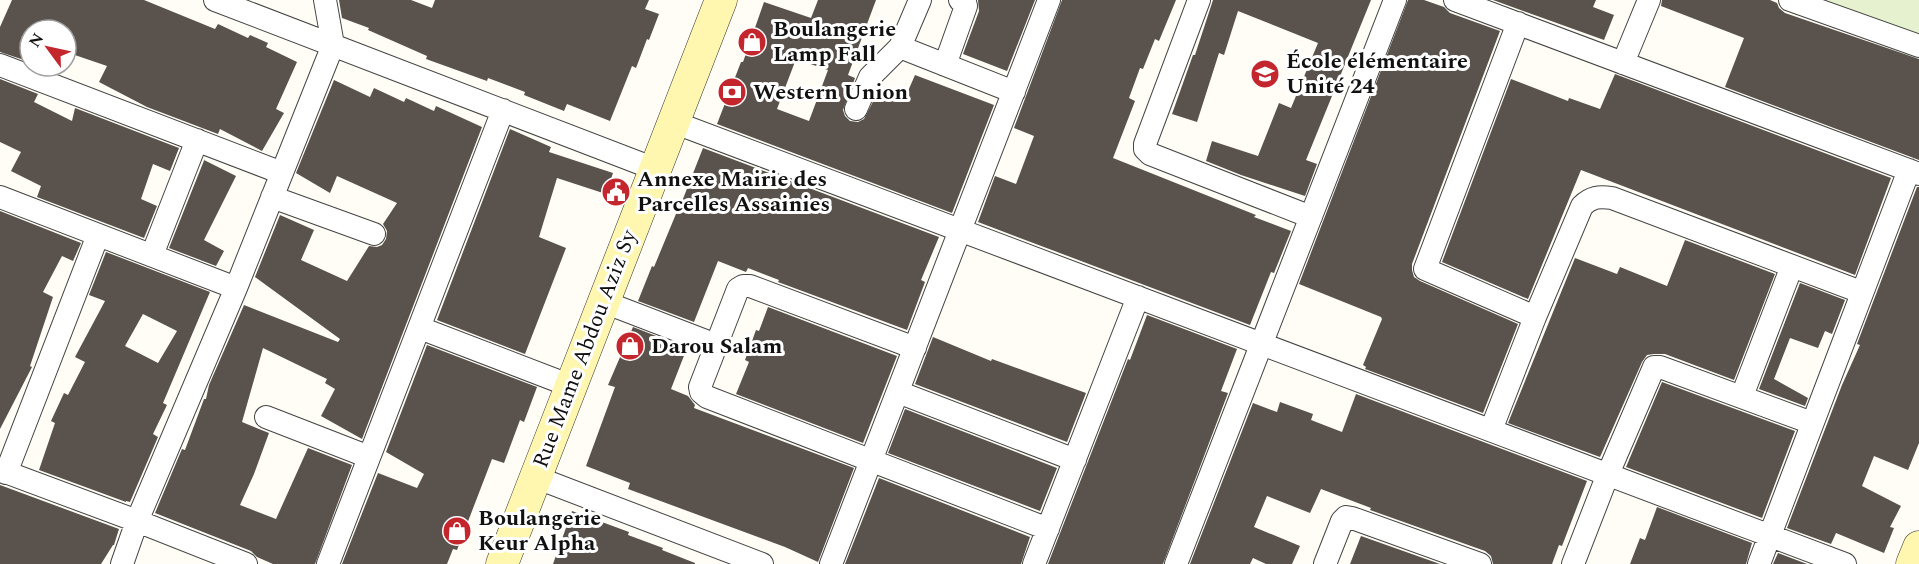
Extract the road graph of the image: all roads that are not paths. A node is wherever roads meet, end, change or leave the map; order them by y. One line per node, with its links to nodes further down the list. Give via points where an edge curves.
1 (215, 0): 13 (street)
2 (325, 0): 13 (street)
3 (721, 0): 22 (street, Rue Mame Abdou Aziz Sy)
4 (920, 0): 15 (street)
5 (960, 0): 18 (street, via 966,6)
6 (1049, 0): 19 (street)
7 (1200, 0): 29 (street, via 1145,149)
8 (1395, 0): 29 (street)
9 (1455, 0): 12 (street)
10 (1649, 0): 16 (street)
11 (1790, 0): 14 (street)
12 (1518, 23): 16 (street); 39 (street, via 1425,269)
13 (333, 45): 21 (street); 26 (street)
14 (1919, 46)
15 (900, 47): 18 (street); 20 (street, via 870,77)
16 (1623, 63): 25 (street)
17 (0, 65): 23 (street)
18 (945, 65): 19 (street)
19 (1014, 92): 30 (street)
20 (856, 109)
21 (503, 111): 24 (street); 40 (street)
22 (673, 122): 24 (street, Rue Mame Abdou Aziz Sy); 30 (street)
23 (197, 140): 26 (street); 33 (street)
24 (655, 169): 38 (street, Rue Mame Abdou Aziz Sy)
25 (1914, 172): 36 (street)
26 (282, 173): 28 (street)
27 (0, 197): 32 (street)
28 (272, 197): 31 (street); 35 (street)
29 (1311, 217): 41 (street)
30 (960, 230): 37 (street); 43 (street)
31 (374, 234)
32 (98, 235): 33 (street); 53 (street)
33 (152, 255): 35 (street)
34 (1792, 266): 36 (street); 39 (street, via 1612,198 1589,199 1582,206); 46 (street)
35 (236, 288): 56 (street)
36 (1861, 292): 48 (street)
37 (1138, 297): 41 (street); 51 (street)
38 (604, 302): 42 (street); 44 (street, Rue Mame Abdou Aziz Sy)
39 (1535, 317): 49 (street)
40 (420, 328): 44 (street); 50 (street)
41 (1262, 344): 49 (street); 68 (street)
42 (716, 345): 43 (street, via 738,289 750,286); 52 (street, via 700,387 707,397)
43 (915, 348): 45 (street)
44 (571, 386): 55 (street, Rue Mame Abdou Aziz Sy)
45 (898, 392): 51 (street); 52 (street)
46 (1742, 396): 48 (street); 54 (street, via 1657,366)
47 (266, 417): 50 (street)
48 (1812, 423): 58 (street)
49 (1491, 430): 54 (street)
50 (369, 457): 63 (street)
51 (1075, 460): 57 (street)
52 (871, 461): 57 (street); 66 (street)
53 (3, 471): 56 (street)
54 (1608, 474): 58 (street); 71 (street)
55 (535, 477): 60 (street); 64 (street, Rue Mame Abdou Aziz Sy)
56 (136, 521): 61 (street); 62 (street)
57 (1048, 529): 67 (street)
58 (1770, 536): 72 (street); 73 (street)
59 (1919, 547): 74 (street)
60 (718, 556): 65 (street)
61 (122, 564)
62 (246, 564)
63 (328, 564)
64 (502, 564)
65 (762, 564)
66 (831, 564)
67 (1034, 564)
68 (1176, 564)
69 (1325, 564): 70 (street, via 1346,517)
70 (1480, 564)
71 (1573, 564)
72 (1758, 564)
73 (1845, 564)
74 (1912, 564)

